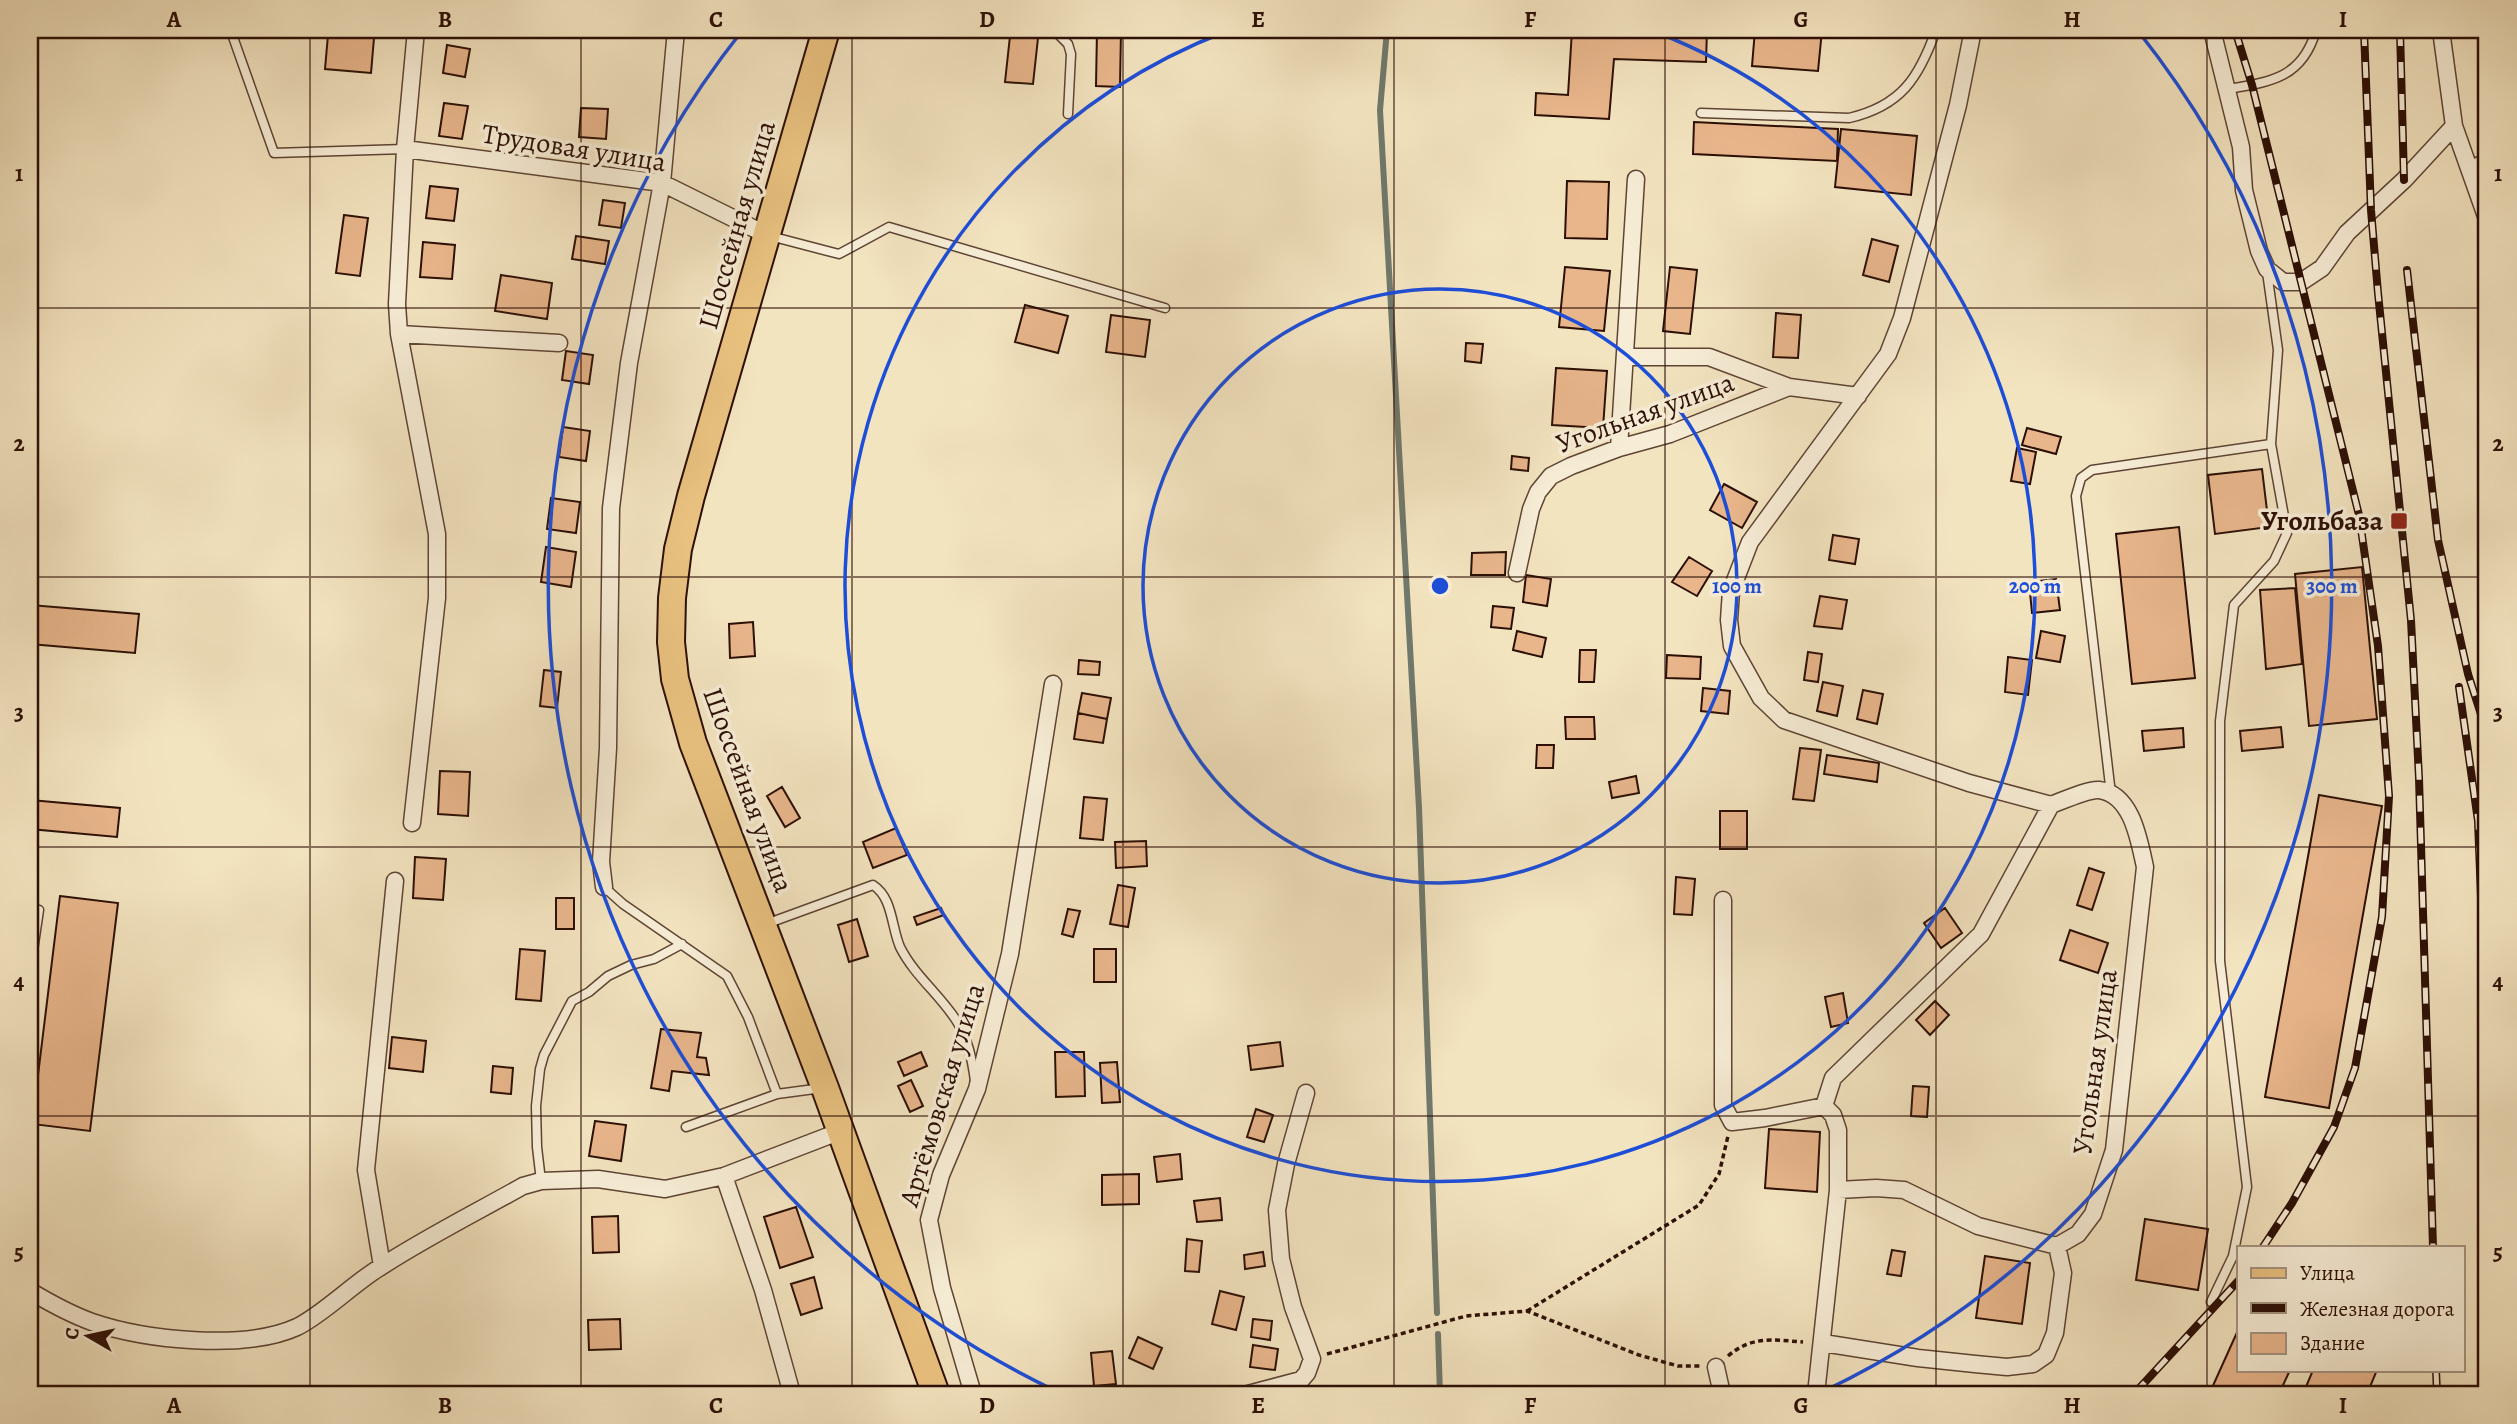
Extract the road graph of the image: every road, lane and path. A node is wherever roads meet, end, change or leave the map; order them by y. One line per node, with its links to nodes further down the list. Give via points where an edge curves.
1 (239, 30): 15 (lane, via 233,37 274,153)
2 (416, 30): 15 (street)
3 (676, 30): 19 (street)
4 (826, 30): 21 (main road, Шоссейная улица)
5 (1054, 30): 13 (lane, via 1069,44 1071,54)
6 (1936, 30): 12 (lane, via 1911,82 1872,113 1849,118)
7 (1973, 30): 28 (street, via 1902,318 1888,354)
8 (2212, 30): 11 (street)
9 (2316, 30): 11 (lane, via 2300,64 2286,75)
10 (2441, 30): 14 (street)
11 (2228, 89): 22 (street, via 2241,147 2244,190)
12 (1701, 113)
13 (1068, 114)
14 (2454, 126): 17 (street); 22 (street, via 2347,233 2322,268 2301,282 2283,282)
15 (405, 149): 19 (street, Трудовая улица); 24 (street, via 397,304)
16 (2487, 158): 17 (lane)
17 (2467, 166): 20 (street)
18 (1636, 179): 26 (street)
19 (662, 183): 21 (street, Трудовая улица); 37 (street, via 629,363 611,508)
20 (2487, 219)
21 (767, 235): 23 (lane, via 839,254 889,227); 40 (main road, Шоссейная улица, via 678,550 671,642 675,679 693,743)
22 (2267, 269): 29 (lane, via 2278,350)
23 (1165, 307)
24 (400, 334): 25 (street); 35 (street, via 437,534 437,597)
25 (559, 343)
26 (1626, 357): 27 (street, via 1709,357); 30 (street)
27 (1789, 387): 28 (street, Угольная улица); 30 (street, Угольная улица, via 1670,434)
28 (1858, 396): 34 (street, via 1751,542 1731,591 1728,620 1732,646 1761,698 1784,720 1969,783)
29 (2271, 444): 33 (lane, via 2092,470 2081,478 2076,496); 57 (lane, via 2287,533 2274,561 2234,605 2220,721 2220,961 2247,1187 2233,1256)
30 (1619, 448): 31 (street, Угольная улица, via 1551,476 1531,509)
31 (1517, 573)
32 (1053, 684): 44 (street, Артёмовская улица, via 1010,954)
33 (2111, 794): 34 (street, via 2097,790); 54 (street, Угольная улица, via 2124,804 2145,867 2114,1150 2093,1214 2078,1234)
34 (2051, 805): 47 (street, via 1981,934 1833,1078)
35 (412, 824)
36 (395, 881): 55 (street, via 366,1170)
37 (604, 887): 41 (lane)
38 (1723, 900): 48 (street, via 1723,1105)
39 (39, 910): 42 (lane)
40 (763, 925): 43 (main road, Шоссейная улица); 44 (lane, via 873,885 881,890 905,956 956,1020 970,1050)
41 (682, 944): 46 (lane, via 727,976); 52 (lane, via 608,976 572,1001 540,1069 536,1107)
42 (30, 971)
43 (825, 1088): 46 (lane); 50 (main road, Шоссейная улица)
44 (977, 1089): 64 (street, Артёмовская улица, via 941,1175 929,1220 942,1288)
45 (1306, 1093): 60 (street, via 1277,1210 1284,1271)
46 (777, 1094): 49 (lane)
47 (1824, 1106): 48 (street); 53 (street, via 1838,1130)
48 (1732, 1122): 58 (path, via 1719,1174 1699,1205)
49 (686, 1128)
50 (841, 1131): 51 (street); 63 (main road, Шоссейная улица)
51 (724, 1176): 52 (street, via 665,1189 598,1179); 62 (street)
52 (541, 1181): 55 (street, via 523,1186)
53 (1838, 1190): 54 (street, via 1904,1190 1978,1226); 59 (street)
54 (2057, 1246): 59 (street, via 2063,1273 2055,1333 2046,1355 2033,1364 2007,1367 1952,1362)
55 (382, 1266): 56 (street, via 298,1326 235,1339 191,1340 133,1333 92,1322)
56 (30, 1291)
57 (2211, 1302)
58 (1527, 1311): 60 (path, via 1466,1316); 61 (path, via 1639,1355 1678,1366)
59 (1823, 1343): 61 (path, via 1764,1339 1737,1349); 67 (street)
60 (1312, 1359): 65 (street, via 1301,1380)
61 (1716, 1367): 66 (street)
62 (792, 1394)
63 (936, 1394)
64 (973, 1394)
65 (1248, 1394)
66 (1721, 1394)
67 (1816, 1394)

